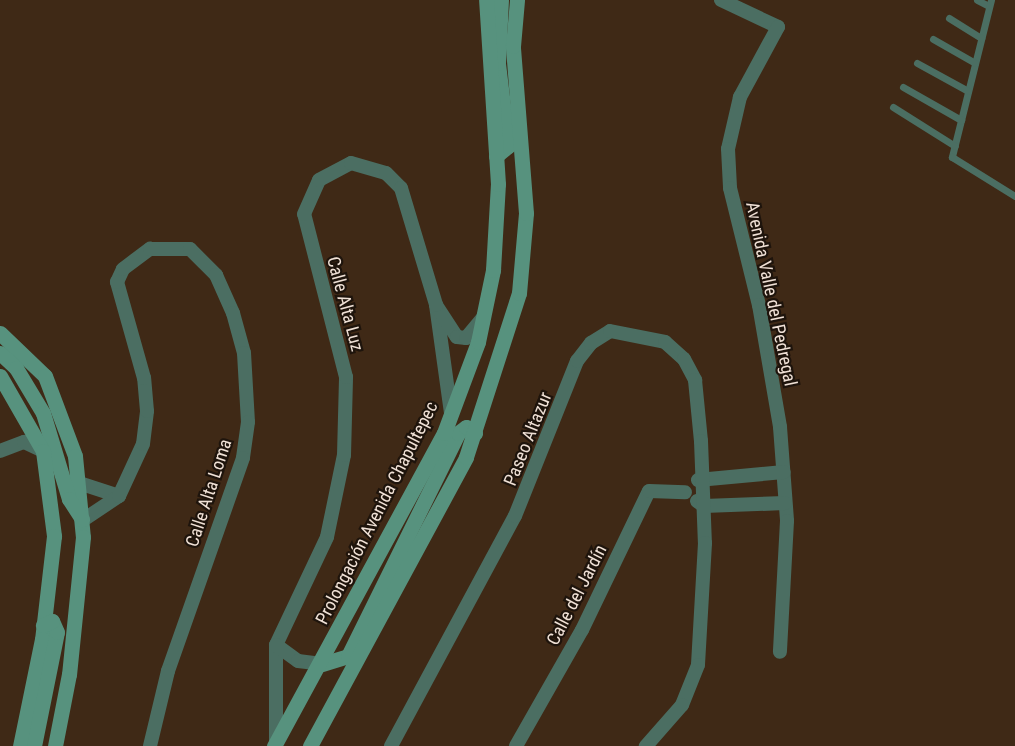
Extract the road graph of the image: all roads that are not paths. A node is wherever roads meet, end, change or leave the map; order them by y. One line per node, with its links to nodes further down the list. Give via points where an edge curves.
1 (486, 0): 17 (street, Prolongación Avenida Chapultepec)
2 (501, 0): 17 (street, via 498,63 508,146)
3 (516, 0): 25 (street, via 513,46 526,213 519,293)
4 (721, 0): 28 (street, Avenida Valle del Pedregal, via 777,27 740,97 728,149 730,188 772,377)
5 (977, 0): 6 (lane)
6 (990, 3): 8 (lane)
7 (949, 18): 8 (lane)
8 (981, 38): 11 (lane)
9 (933, 39): 11 (lane)
10 (918, 63): 13 (lane)
11 (975, 63): 13 (lane)
12 (903, 87): 15 (lane)
13 (968, 91): 15 (lane)
14 (892, 107): 16 (lane)
15 (961, 120): 16 (lane)
16 (955, 147): 18 (lane, via 952,158)
17 (496, 156): 20 (street, Prolongación Avenida Chapultepec, via 493,270)
18 (1015, 196)
19 (436, 305): 20 (street, Calle Alta Luz, via 457,337 473,332); 24 (street, Calle Alta Luz); 37 (street, Calle Alta Luz, via 401,188 386,173 361,164 336,167 319,180 304,214 346,377 344,455 327,537)
20 (484, 317): 24 (street, Prolongación Avenida Chapultepec)
21 (0, 333): 30 (street, via 45,376 75,456)
22 (0, 353): 35 (street, via 16,368 43,413 69,499)
23 (0, 376): 27 (street)
24 (451, 413): 39 (street, Prolongación Avenida Chapultepec)
25 (475, 433): 39 (street, via 466,427 457,436 348,656); 45 (street, via 405,578)
26 (0, 451): 27 (street, via 24,442)
27 (43, 451): 36 (street, via 54,536)
28 (784, 472): 29 (street); 33 (street, Avenida Valle del Pedregal)
29 (703, 476): 31 (street); 34 (street, Paseo Altazur); 46 (street, Paseo Altazur, via 695,380 684,359 665,342 635,332 610,331 591,342 578,361 515,516)
30 (78, 483): 32 (street); 35 (street)
31 (685, 492): 34 (street); 47 (street, Calle del Jardín, via 649,491 582,630)
32 (119, 496): 35 (street); 44 (street, Calle Alta Loma, via 143,444 147,411 144,378 117,282 123,269 150,249 190,249 216,275 233,313 244,353 248,422 243,458 168,671)
33 (785, 503): 34 (street); 38 (street, Avenida Valle del Pedregal)
34 (704, 506): 48 (street, Paseo Altazur, via 698,665 682,705)
35 (83, 520): 43 (street, via 69,674)
36 (43, 625): 41 (street); 42 (street, via 52,621 57,632)
37 (276, 645): 39 (street, via 298,661); 40 (street, Calle Alta Luz)
38 (780, 652)
39 (322, 664): 40 (street, Prolongación Avenida Chapultepec)
40 (275, 744)
41 (20, 746)
42 (34, 746)
43 (55, 746)
44 (150, 746)
45 (310, 746)
46 (391, 746)
47 (516, 746)
48 (646, 746)

